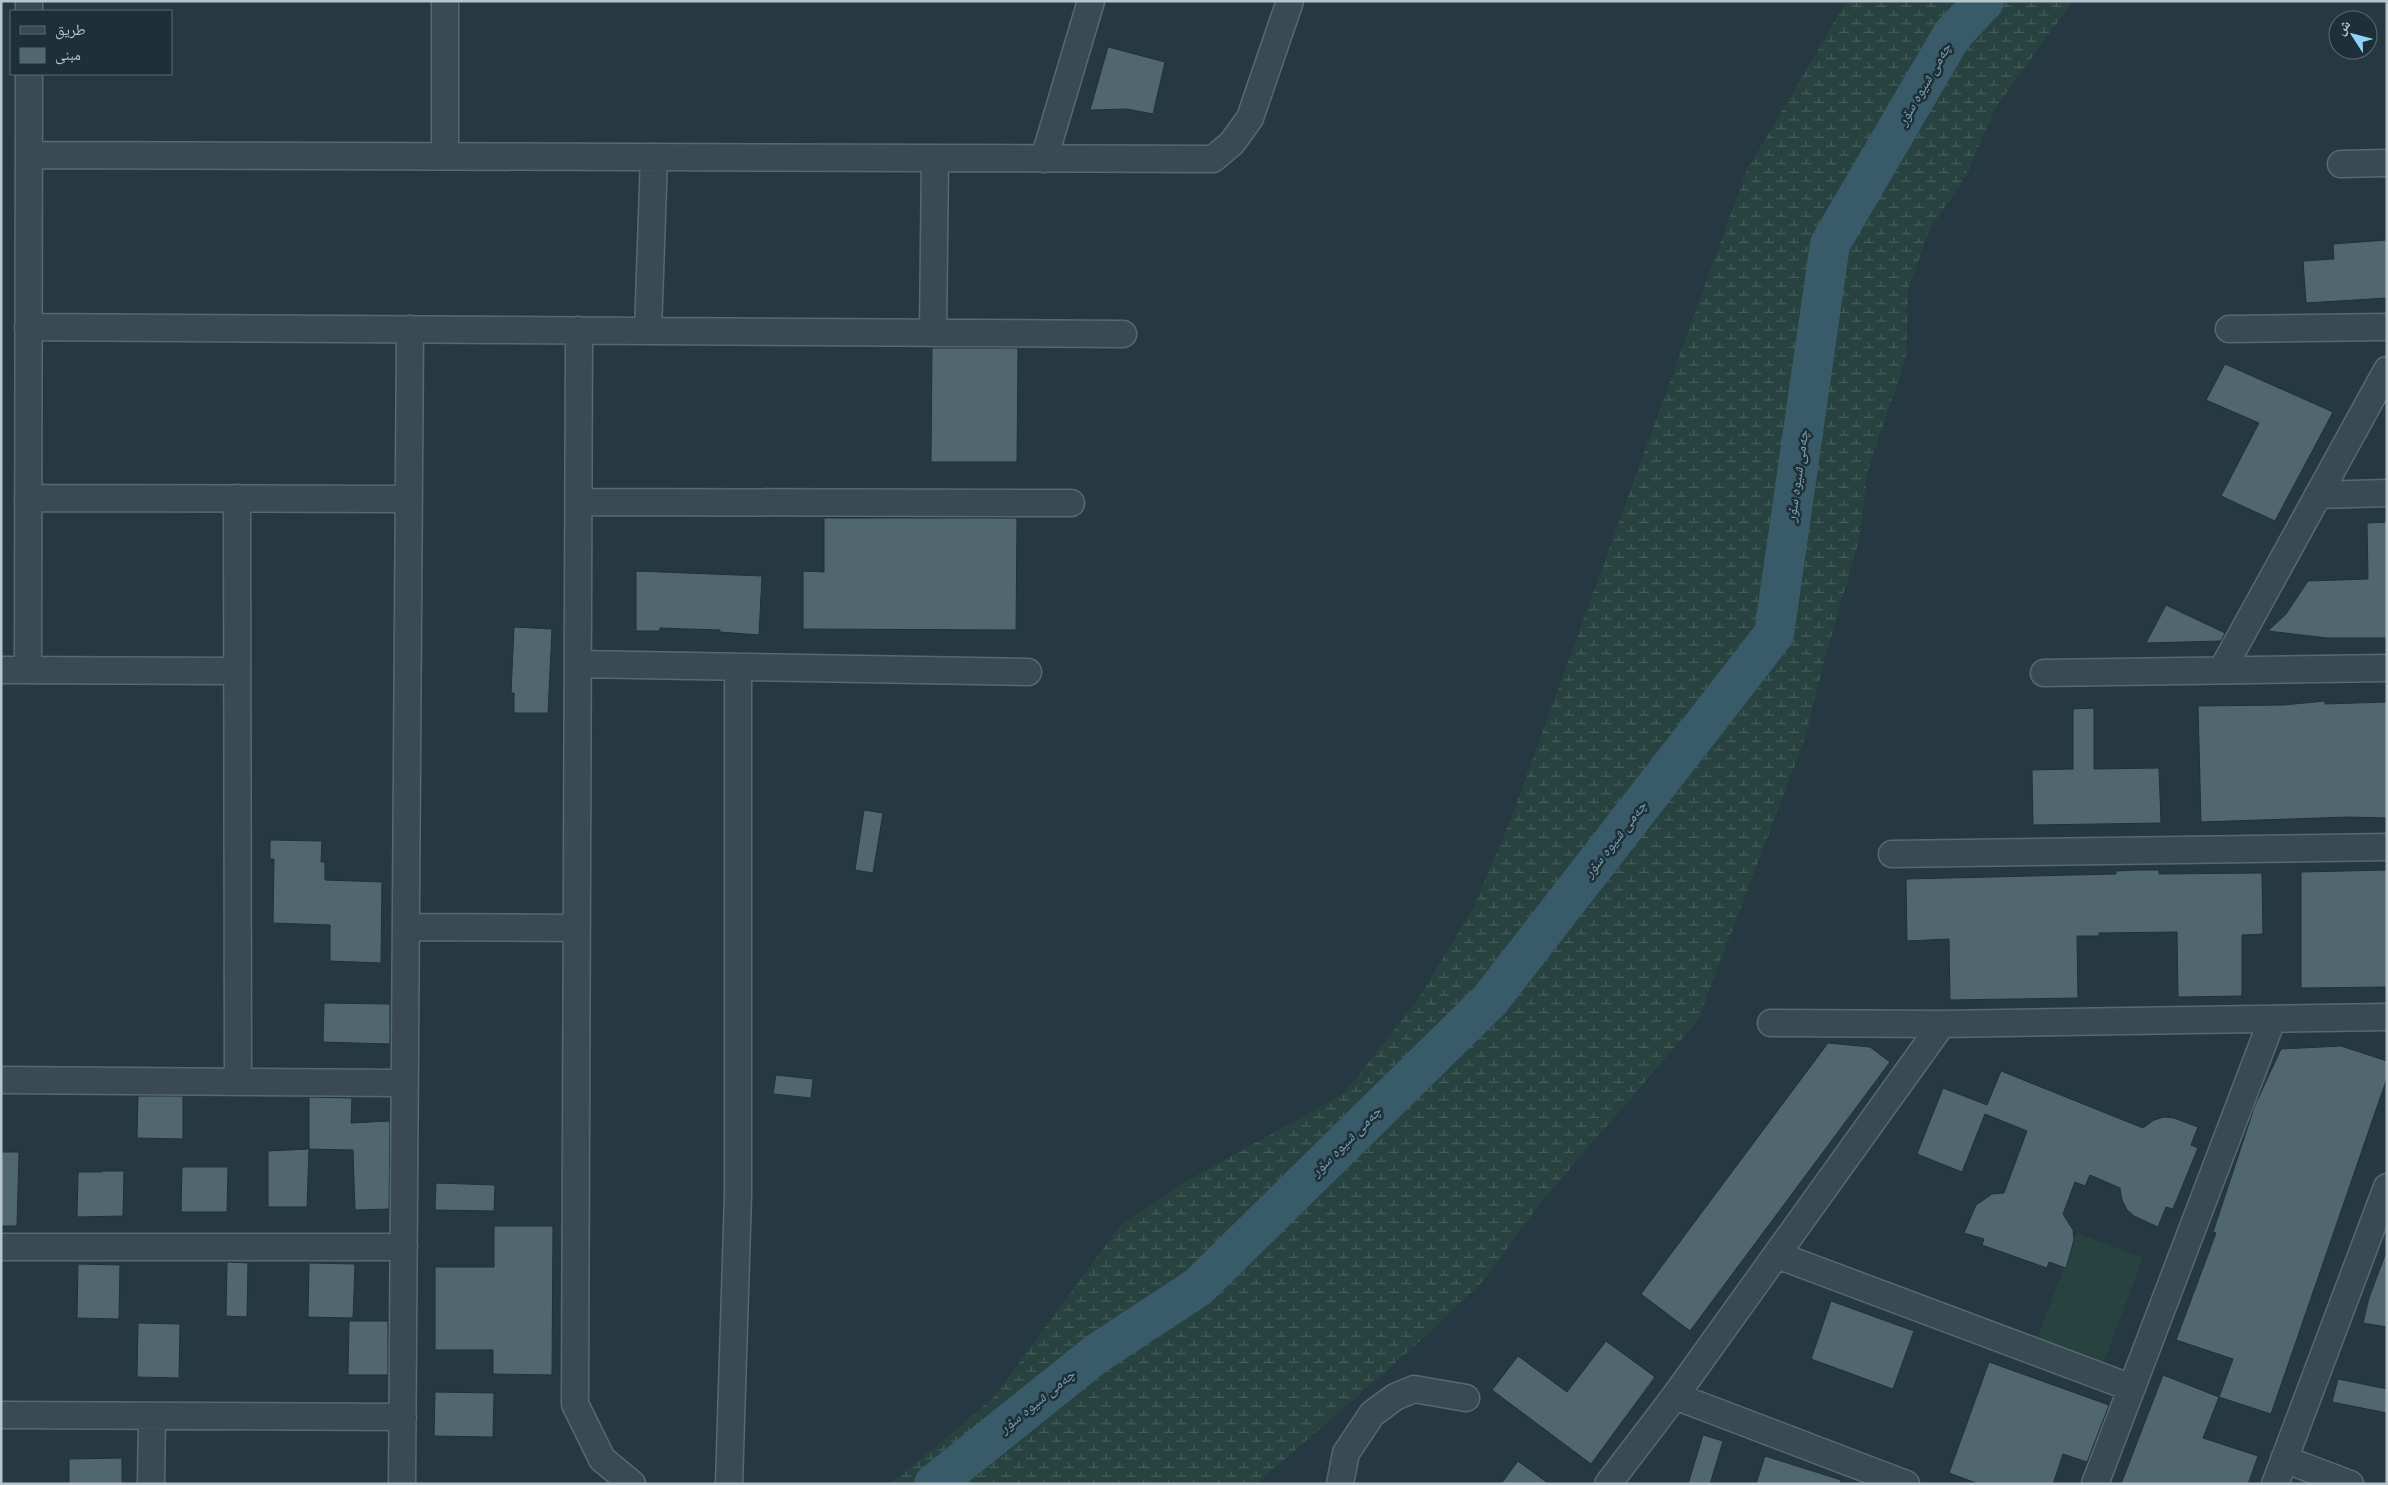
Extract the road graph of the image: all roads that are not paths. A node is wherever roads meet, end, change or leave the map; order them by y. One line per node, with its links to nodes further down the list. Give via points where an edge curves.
1 (445, 1): 6 (street)
2 (1091, 1): 9 (street)
3 (1290, 1): 9 (street, via 1250,118 1232,143 1213,159)
4 (29, 75): 5 (street)
5 (29, 155): 6 (street); 12 (street)
6 (446, 156): 7 (street)
7 (654, 157): 8 (street); 17 (street)
8 (934, 158): 9 (street); 18 (street)
9 (1044, 158)
10 (2387, 163): 11 (street)
11 (2341, 164)
12 (28, 327): 14 (street); 23 (street)
13 (2387, 327): 15 (street)
14 (410, 329): 16 (street); 25 (street)
15 (2229, 329)
16 (579, 330): 17 (street); 26 (street)
17 (648, 331): 18 (street)
18 (933, 333): 19 (street)
19 (1122, 334)
20 (2387, 370): 22 (street)
21 (2387, 493): 22 (street)
22 (2318, 494): 33 (street)
23 (28, 498): 24 (street); 32 (street)
24 (237, 498): 25 (street); 34 (street)
25 (409, 499): 39 (street)
26 (579, 502): 27 (street); 28 (street)
27 (1071, 502)
28 (578, 664): 29 (street); 40 (street)
29 (738, 667): 35 (street); 62 (street, via 738,1195)
30 (2387, 668): 33 (street)
31 (1, 670): 32 (street)
32 (28, 670): 34 (street)
33 (2222, 670): 36 (street)
34 (236, 671): 46 (street)
35 (1028, 672)
36 (2044, 672)
37 (2387, 847): 38 (street)
38 (1892, 854)
39 (406, 927): 40 (street); 47 (street)
40 (577, 928): 61 (street, via 575,1404 602,1458)
41 (2387, 1017): 42 (street)
42 (2272, 1020): 44 (street); 52 (street)
43 (1771, 1023): 44 (street)
44 (1942, 1024): 51 (street)
45 (1, 1080): 46 (street)
46 (238, 1082): 47 (street)
47 (405, 1083): 50 (street)
48 (2387, 1187): 58 (street)
49 (1, 1247): 50 (street)
50 (404, 1247): 57 (street)
51 (1777, 1255): 52 (street); 53 (street)
52 (2132, 1388): 66 (street)
53 (1675, 1396): 64 (street); 65 (street)
54 (1466, 1398): 63 (street, via 1414,1390 1395,1397 1372,1414 1346,1453)
55 (1, 1415): 56 (street)
56 (152, 1416): 57 (street); 59 (street)
57 (403, 1417): 60 (street)
58 (2284, 1459): 67 (street); 68 (street)
59 (151, 1484)
60 (402, 1484)
61 (632, 1484)
62 (729, 1484)
63 (1340, 1484)
64 (1608, 1484)
65 (1906, 1484)
66 (2095, 1484)
67 (2275, 1484)
68 (2350, 1484)

